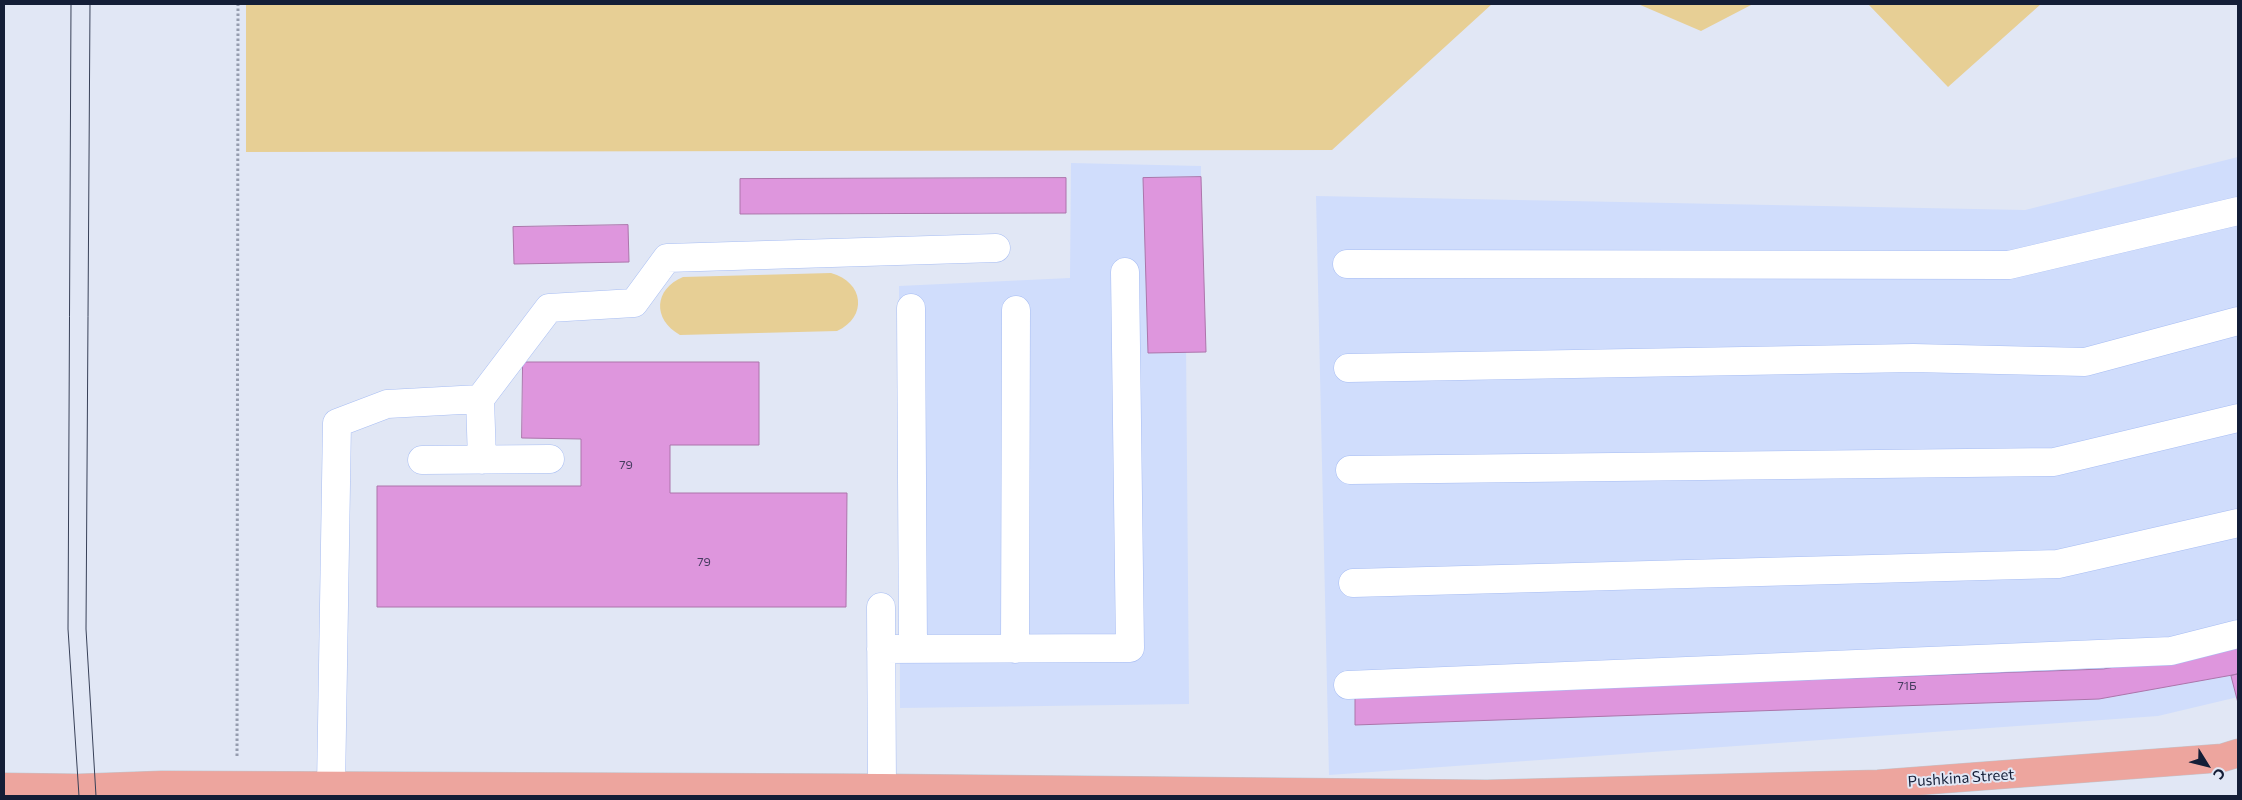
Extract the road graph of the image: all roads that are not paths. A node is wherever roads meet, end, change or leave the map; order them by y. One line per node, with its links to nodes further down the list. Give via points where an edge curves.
1 (2238, 211): 3 (lane, via 2009,265)
2 (996, 248): 9 (lane, via 667,258 634,304 550,308)
3 (1347, 264)
4 (1125, 272): 21 (lane, via 1130,648)
5 (911, 308): 20 (lane)
6 (1016, 310): 21 (lane)
7 (2238, 321): 8 (lane, via 2084,362 1913,358)
8 (1348, 368)
9 (480, 399): 13 (lane); 25 (lane, via 387,404 337,423)
10 (2238, 418): 14 (lane, via 2054,462)
11 (550, 459): 13 (lane)
12 (422, 460): 13 (lane)
13 (482, 460)
14 (1350, 470)
15 (2238, 523): 16 (lane, via 2058,564)
16 (1353, 583)
17 (882, 607): 19 (lane)
18 (2238, 634): 22 (lane, via 2171,651)
19 (881, 649): 20 (lane); 26 (lane)
20 (913, 649): 21 (lane)
21 (1015, 649)
22 (1348, 685)
23 (2238, 754): 28 (main road, Pushkina Street, via 2222,758 1878,784)
24 (4, 787): 27 (main road, Pushkina Street, via 237,786)
25 (331, 787): 26 (main road, Pushkina Street); 27 (main road, Pushkina Street)
26 (882, 788): 28 (main road, Pushkina Street)
27 (299, 791)
28 (1487, 795)

